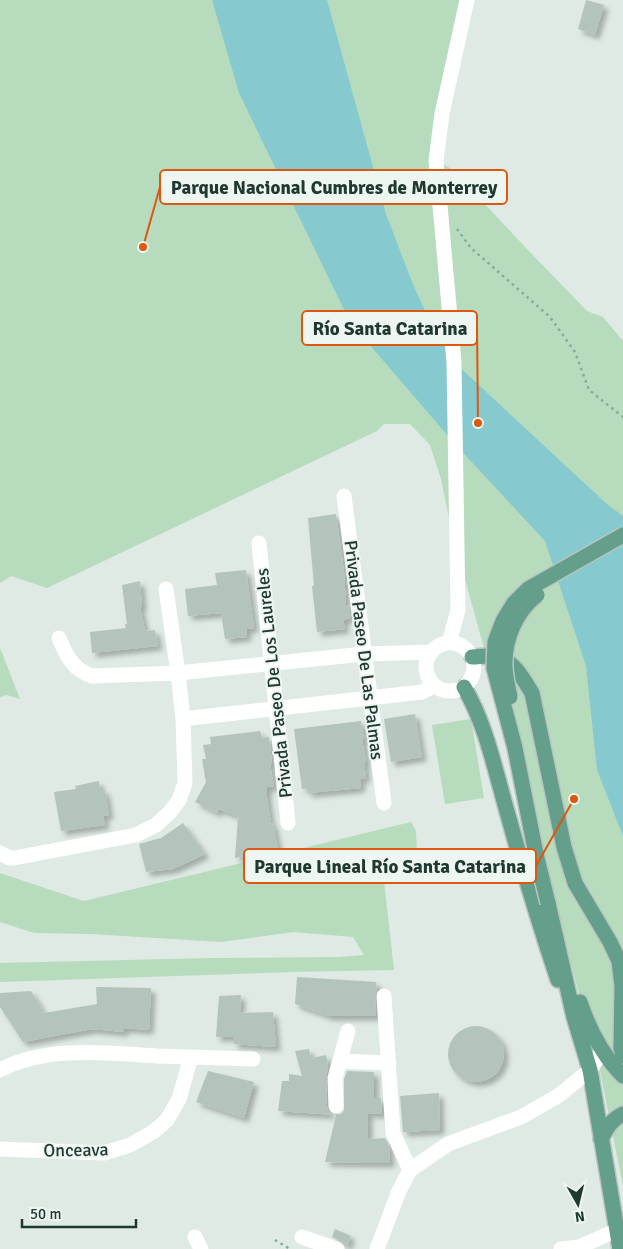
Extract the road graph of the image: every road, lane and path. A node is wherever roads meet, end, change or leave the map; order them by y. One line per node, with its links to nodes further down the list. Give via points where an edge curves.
1 (467, 0): 2 (street, via 442,114 436,161)
2 (441, 215): 3 (path, via 471,248 550,318 575,352 589,390); 10 (street, via 454,362 458,610)
3 (623, 417)
4 (344, 496): 12 (street, Privada Paseo De Las Palmas)
5 (623, 535): 24 (main road, bridge, via 528,589 503,621 495,642 494,668 515,748 536,854)
6 (259, 542): 14 (street, Privada Paseo De Los Laureles)
7 (623, 544): 24 (main road, bridge, via 551,584 533,598 518,618 507,645 505,666 510,696 535,797)
8 (166, 589): 15 (street)
9 (59, 638): 15 (street, via 74,666 84,674)
10 (449, 643): 11 (street); 13 (street, via 462,646)
11 (431, 652): 12 (street); 16 (street, via 427,658 426,673)
12 (364, 654): 14 (street); 18 (street, Privada Paseo De Las Palmas)
13 (472, 657): 17 (street, via 473,673); 29 (main road, via 498,657 509,663 532,693 564,847 575,883 618,961 622,986)
14 (272, 663): 15 (street); 19 (street, Privada Paseo De Los Laureles)
15 (178, 674): 20 (street)
16 (434, 686): 17 (street, via 449,691); 18 (street, via 422,692)
17 (464, 686): 26 (main road, via 488,741 544,937 564,998)
18 (370, 698): 19 (street); 21 (street, Privada Paseo De Las Palmas)
19 (276, 707): 20 (street); 22 (street, Privada Paseo De Los Laureles)
20 (183, 719): 23 (street, via 184,783 179,800 156,825 136,835 14,858)
21 (384, 803)
22 (288, 823)
23 (0, 853)
24 (551, 902): 26 (main road); 28 (main road, via 578,999)
25 (384, 996): 33 (street)
26 (574, 1017): 35 (main road)
27 (348, 1031): 32 (street)
28 (602, 1051): 35 (street); 36 (main road)
29 (623, 1056)
30 (191, 1057): 31 (street); 34 (street, via 92,1052 61,1054 26,1060); 41 (street, Onceava, via 179,1099 167,1120 130,1145 104,1152)
31 (253, 1059)
32 (340, 1061): 33 (street); 38 (street, via 335,1078)
33 (388, 1063): 42 (street, via 393,1133)
34 (0, 1070)
35 (590, 1070): 37 (main road); 40 (main road); 42 (street, via 558,1096 521,1117 448,1144)
36 (623, 1076)
37 (623, 1080)
38 (336, 1106)
39 (623, 1114): 40 (main road, via 610,1123)
40 (601, 1139): 43 (main road)
41 (0, 1149)
42 (410, 1170): 48 (street)
43 (617, 1230): 49 (street, via 579,1247); 50 (main road)
44 (302, 1237): 47 (street)
45 (275, 1240): 46 (path)
46 (290, 1249)
47 (337, 1249)
48 (377, 1249)
49 (561, 1249)
50 (620, 1249)

